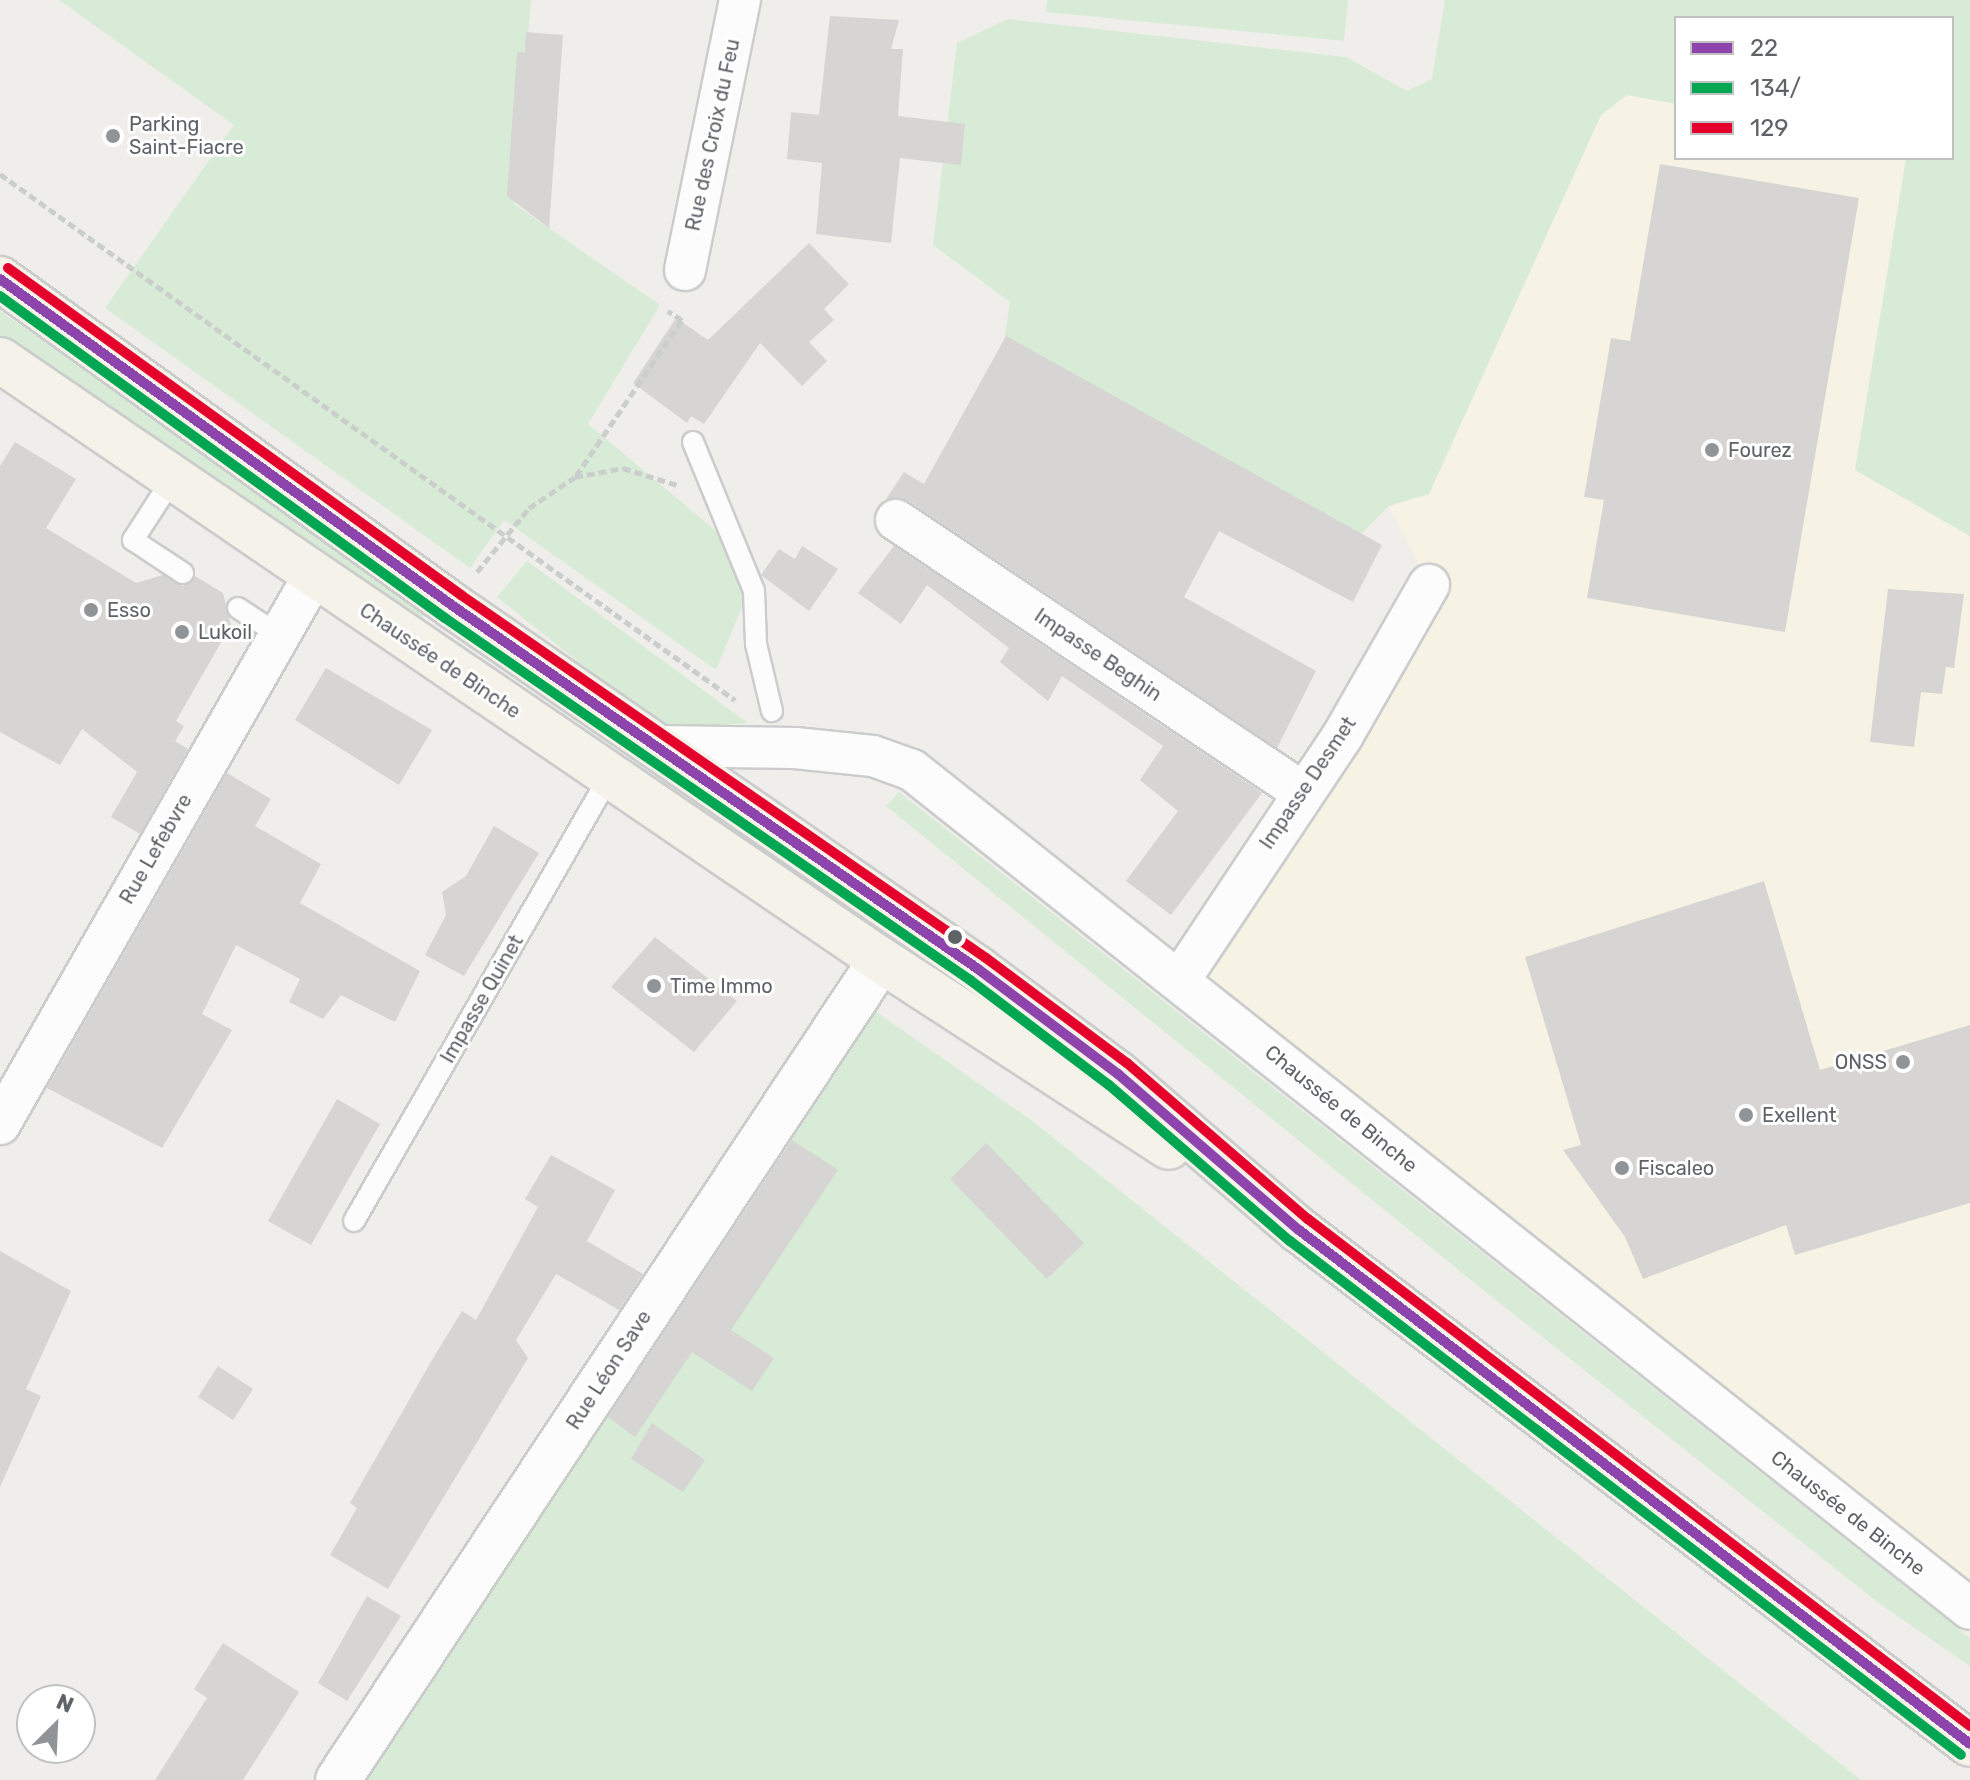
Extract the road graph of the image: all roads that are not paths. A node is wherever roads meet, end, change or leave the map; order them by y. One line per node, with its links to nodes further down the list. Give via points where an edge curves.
1 (740, 0): 2 (street, Rue des Croix du Feu)
2 (685, 270)
3 (0, 279): 14 (main road, Chaussée de Binche)
4 (0, 360): 6 (main road, Chaussée de Binche)
5 (693, 442): 13 (lane, via 754,591 756,644)
6 (173, 478): 8 (lane, via 133,540); 9 (main road, Chaussée de Binche)
7 (896, 520): 16 (street, Impasse Beghin)
8 (183, 573)
9 (314, 575): 12 (street, Rue Lefebvre); 15 (main road, Chaussée de Binche)
10 (1429, 585): 16 (street, Impasse Desmet)
11 (238, 608): 12 (lane)
12 (279, 635): 20 (street, Rue Lefebvre)
13 (772, 711)
14 (659, 746): 18 (street, Chaussée de Binche, via 795,748 873,756 912,770); 19 (main road, Chaussée de Binche)
15 (609, 777): 17 (main road, Chaussée de Binche); 21 (lane, Impasse Quinet)
16 (1301, 791): 18 (street, Impasse Desmet)
17 (881, 960): 19 (street, Chaussée de Binche, via 921,967 1051,1046); 22 (main road, Chaussée de Binche); 25 (street, Rue Léon Save)
18 (1181, 978): 23 (street, Chaussée de Binche)
19 (1118, 1074): 22 (main road, Chaussée de Binche)
20 (0, 1124)
21 (354, 1221)
22 (1299, 1230): 24 (main road, Chaussée de Binche)
23 (1970, 1609)
24 (1970, 1744)
25 (338, 1780)

